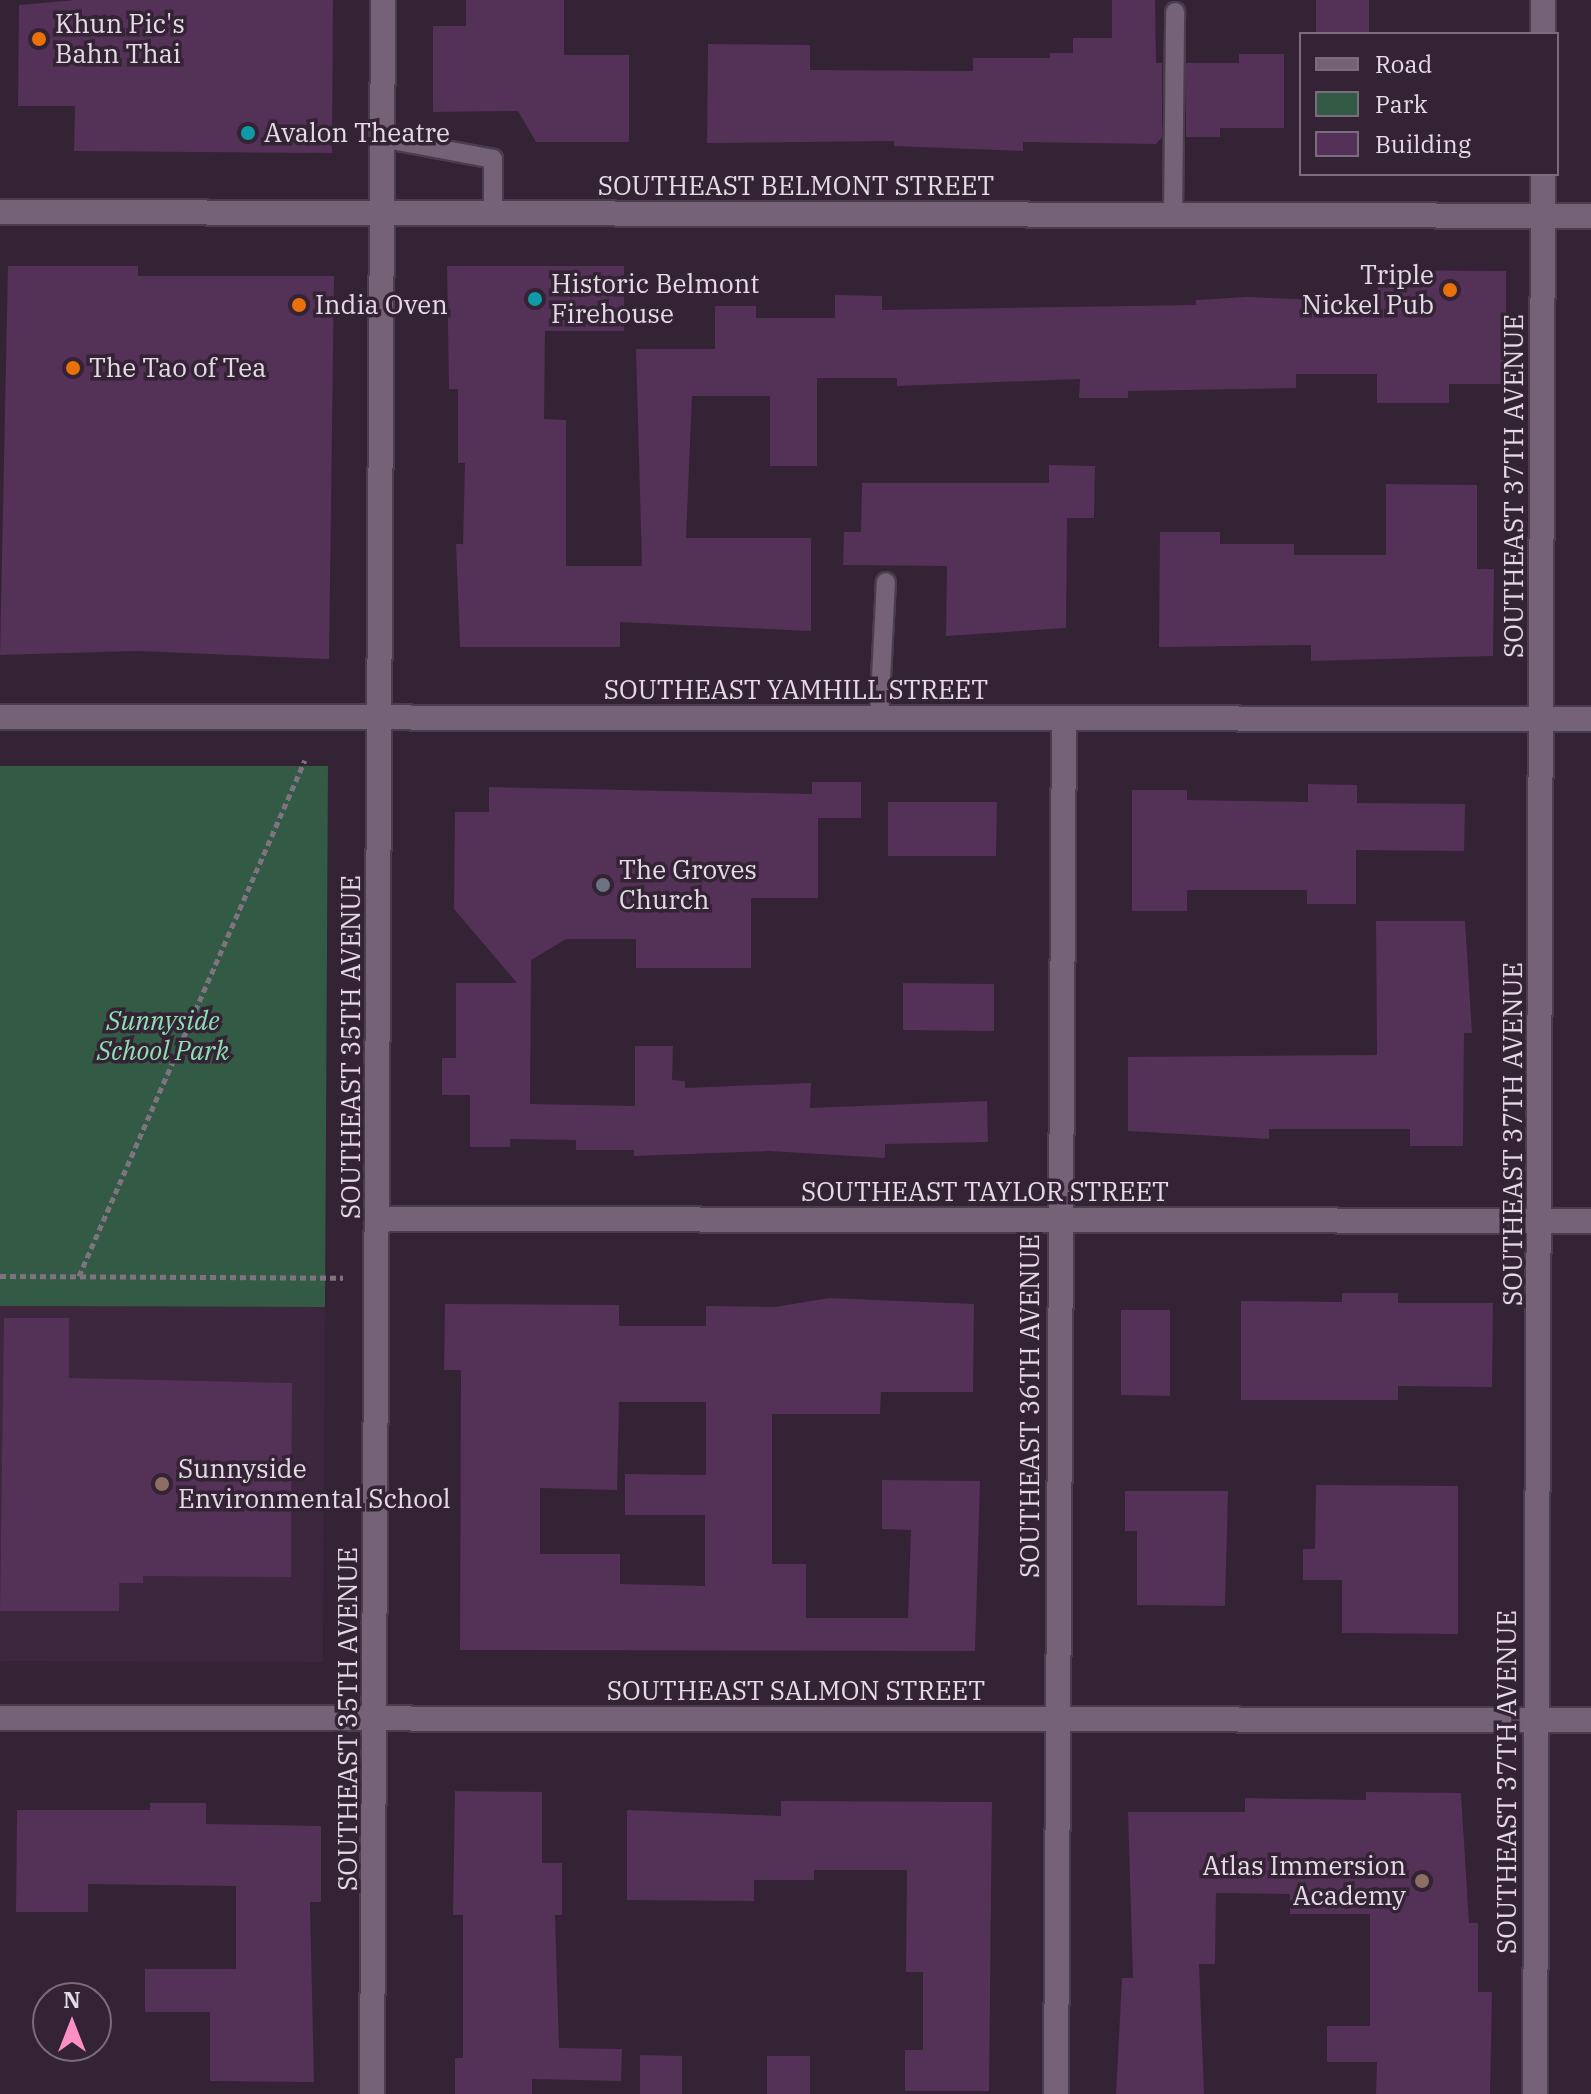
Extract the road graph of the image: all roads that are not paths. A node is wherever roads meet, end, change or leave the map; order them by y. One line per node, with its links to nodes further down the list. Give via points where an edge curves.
1 (383, 0): 5 (street, SOUTHEAST 35TH AVENUE)
2 (1543, 0): 4 (street)
3 (1175, 12): 10 (lane)
4 (1543, 32)
5 (381, 138): 8 (street, SOUTHEAST 35TH AVENUE); 9 (lane, via 493,159)
6 (1543, 176): 12 (street, SOUTHEAST 37TH AVENUE)
7 (0, 212): 8 (street, SOUTHEAST BELMONT STREET)
8 (381, 213): 9 (street, SOUTHEAST BELMONT STREET); 15 (street, SOUTHEAST 35TH AVENUE)
9 (493, 213): 10 (street, SOUTHEAST BELMONT STREET)
10 (1173, 216): 12 (street, SOUTHEAST BELMONT STREET)
11 (1591, 216): 12 (street, SOUTHEAST BELMONT STREET)
12 (1543, 217): 18 (street, SOUTHEAST 37TH AVENUE)
13 (886, 582): 16 (lane)
14 (0, 717): 15 (street, SOUTHEAST YAMHILL STREET)
15 (380, 717): 16 (street, SOUTHEAST YAMHILL STREET); 20 (street, SOUTHEAST 35TH AVENUE)
16 (879, 718): 17 (street, SOUTHEAST YAMHILL STREET)
17 (1064, 719): 18 (street, SOUTHEAST YAMHILL STREET); 21 (street, SOUTHEAST 36TH AVENUE)
18 (1542, 719): 19 (street, SOUTHEAST YAMHILL STREET); 22 (street, SOUTHEAST 37TH AVENUE)
19 (1591, 719)
20 (378, 1219): 21 (street, SOUTHEAST TAYLOR STREET); 25 (street, SOUTHEAST 35TH AVENUE)
21 (1059, 1220): 22 (street, SOUTHEAST TAYLOR STREET); 26 (street, SOUTHEAST 36TH AVENUE)
22 (1541, 1221): 23 (street, SOUTHEAST TAYLOR STREET); 28 (street, SOUTHEAST 37TH AVENUE)
23 (1591, 1221)
24 (0, 1718): 25 (street, SOUTHEAST SALMON STREET)
25 (376, 1718): 26 (street, SOUTHEAST SALMON STREET); 29 (street, SOUTHEAST 35TH AVENUE)
26 (1055, 1720): 28 (street, SOUTHEAST SALMON STREET); 30 (street, SOUTHEAST 36TH AVENUE)
27 (1591, 1720): 28 (street, SOUTHEAST SALMON STREET)
28 (1534, 1721): 31 (street, SOUTHEAST 37TH AVENUE)
29 (372, 2094)
30 (1056, 2094)
31 (1535, 2094)

